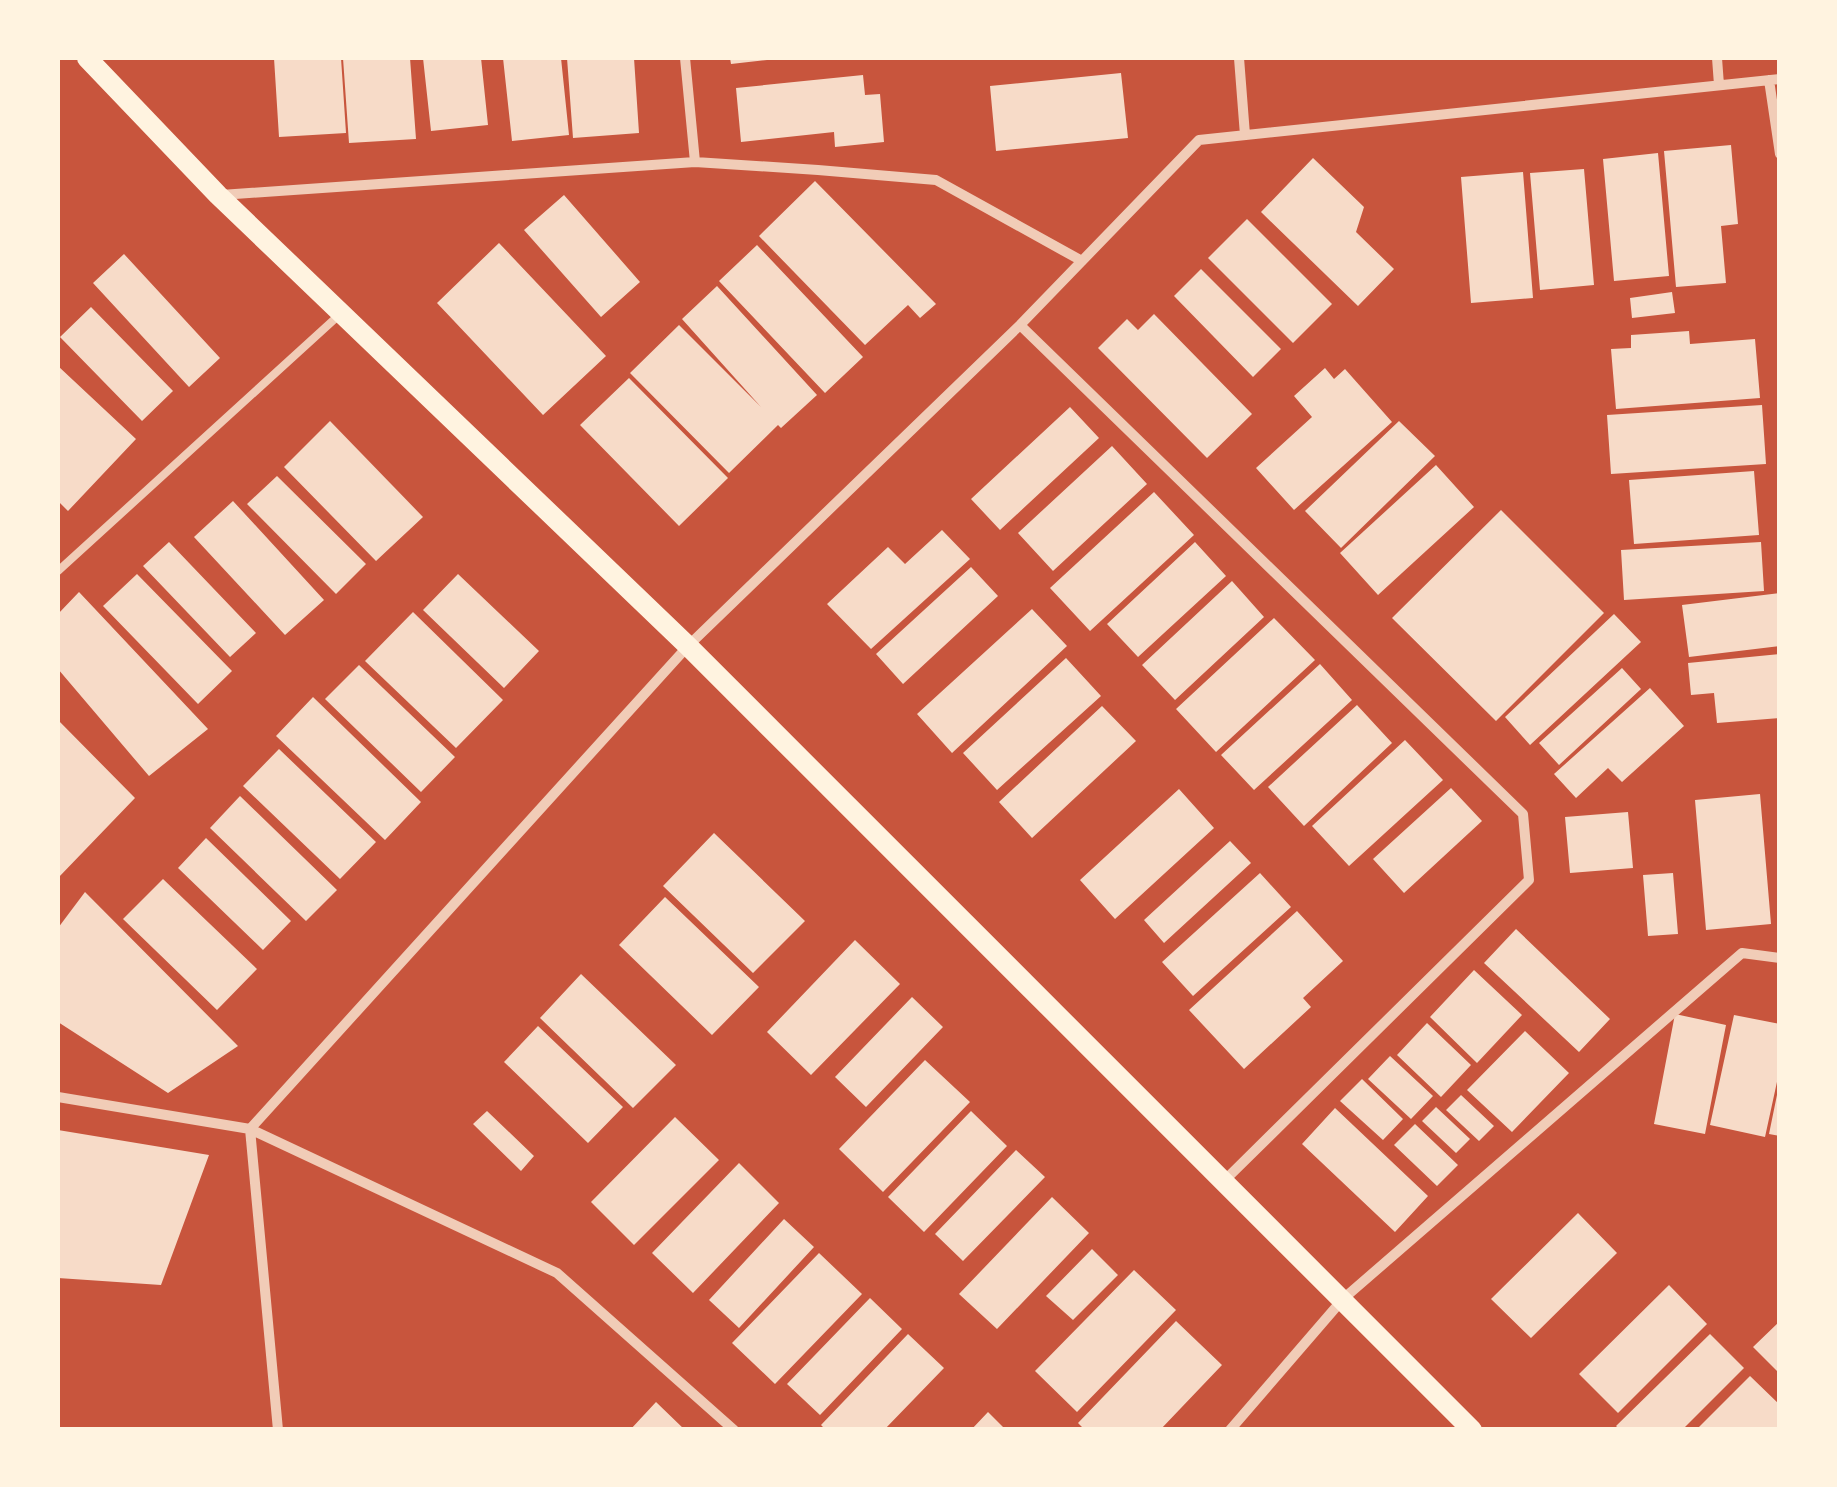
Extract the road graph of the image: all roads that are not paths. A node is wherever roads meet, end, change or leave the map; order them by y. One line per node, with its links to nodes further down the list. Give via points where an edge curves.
1 (87, 58): 10 (main road)
2 (685, 58): 9 (street)
3 (1239, 58): 7 (street)
4 (1717, 58): 6 (street)
5 (1774, 79): 6 (street); 8 (street)
6 (1719, 85): 7 (street)
7 (1245, 135): 11 (street, via 1199,140)
8 (1780, 154)
9 (695, 162): 10 (street); 11 (street, via 936,180)
10 (218, 195): 12 (main road)
11 (1082, 261): 13 (street)
12 (341, 313): 14 (lane); 15 (main road)
13 (1020, 325): 15 (street); 19 (street, via 1522,814 1530,880)
14 (58, 571)
15 (688, 646): 18 (street); 19 (main road)
16 (1780, 958): 20 (street, via 1742,952)
17 (58, 1097): 18 (street)
18 (250, 1128): 21 (street); 22 (street, via 556,1273)
19 (1224, 1182): 20 (main road)
20 (1342, 1300): 23 (street); 24 (main road)
21 (278, 1430)
22 (734, 1430)
23 (1230, 1430)
24 (1472, 1430)

